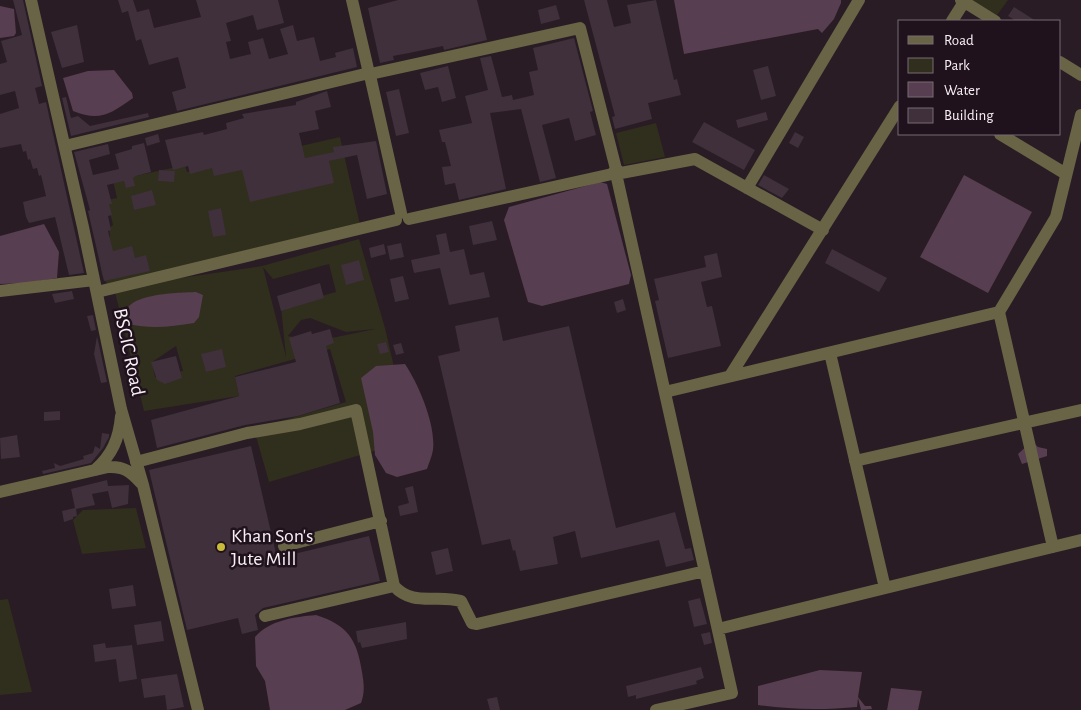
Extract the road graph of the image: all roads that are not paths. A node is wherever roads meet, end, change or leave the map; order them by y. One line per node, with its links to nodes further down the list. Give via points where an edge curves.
1 (32, 0): 13 (street, BSCIC Road)
2 (352, 0): 8 (street)
3 (859, 0): 16 (street)
4 (962, 1): 5 (street); 6 (street)
5 (952, 20)
6 (993, 20)
7 (1061, 63): 9 (street)
8 (370, 74): 13 (street); 14 (street, via 580,28); 17 (street)
9 (1081, 75)
10 (898, 109): 18 (street)
11 (1081, 115): 15 (street)
12 (1002, 135): 15 (street)
13 (65, 146): 19 (street, BSCIC Road)
14 (616, 173): 16 (street, via 695,158); 17 (street); 24 (street)
15 (1066, 174): 21 (street, via 1056,217)
16 (747, 188): 18 (street)
17 (402, 217): 19 (street)
18 (823, 230): 23 (street)
19 (96, 286): 20 (street); 25 (street, BSCIC Road)
20 (0, 291)
21 (999, 312): 22 (street); 27 (street)
22 (830, 353): 23 (street); 28 (street)
23 (730, 376): 24 (street)
24 (665, 392): 37 (street)
25 (121, 409): 29 (street, BSCIC Road); 30 (street, via 117,440 111,454)
26 (1081, 410): 27 (street)
27 (1026, 423): 28 (street); 36 (street)
28 (856, 461): 39 (street)
29 (136, 462): 31 (street, BSCIC Road); 33 (street, via 247,433 356,410)
30 (95, 470): 31 (street, via 118,467 130,472); 32 (street)
31 (143, 485): 42 (street, BSCIC Road)
32 (0, 492)
33 (381, 521): 35 (street); 38 (street)
34 (1081, 540): 36 (street)
35 (284, 546)
36 (1053, 547): 39 (street)
37 (705, 571): 38 (street, via 477,624 472,623 461,601 450,598 412,599); 41 (street)
38 (394, 586): 40 (street)
39 (885, 588): 41 (street)
40 (265, 616)
41 (718, 630): 43 (street, via 732,693)
42 (198, 710)
43 (656, 710)

